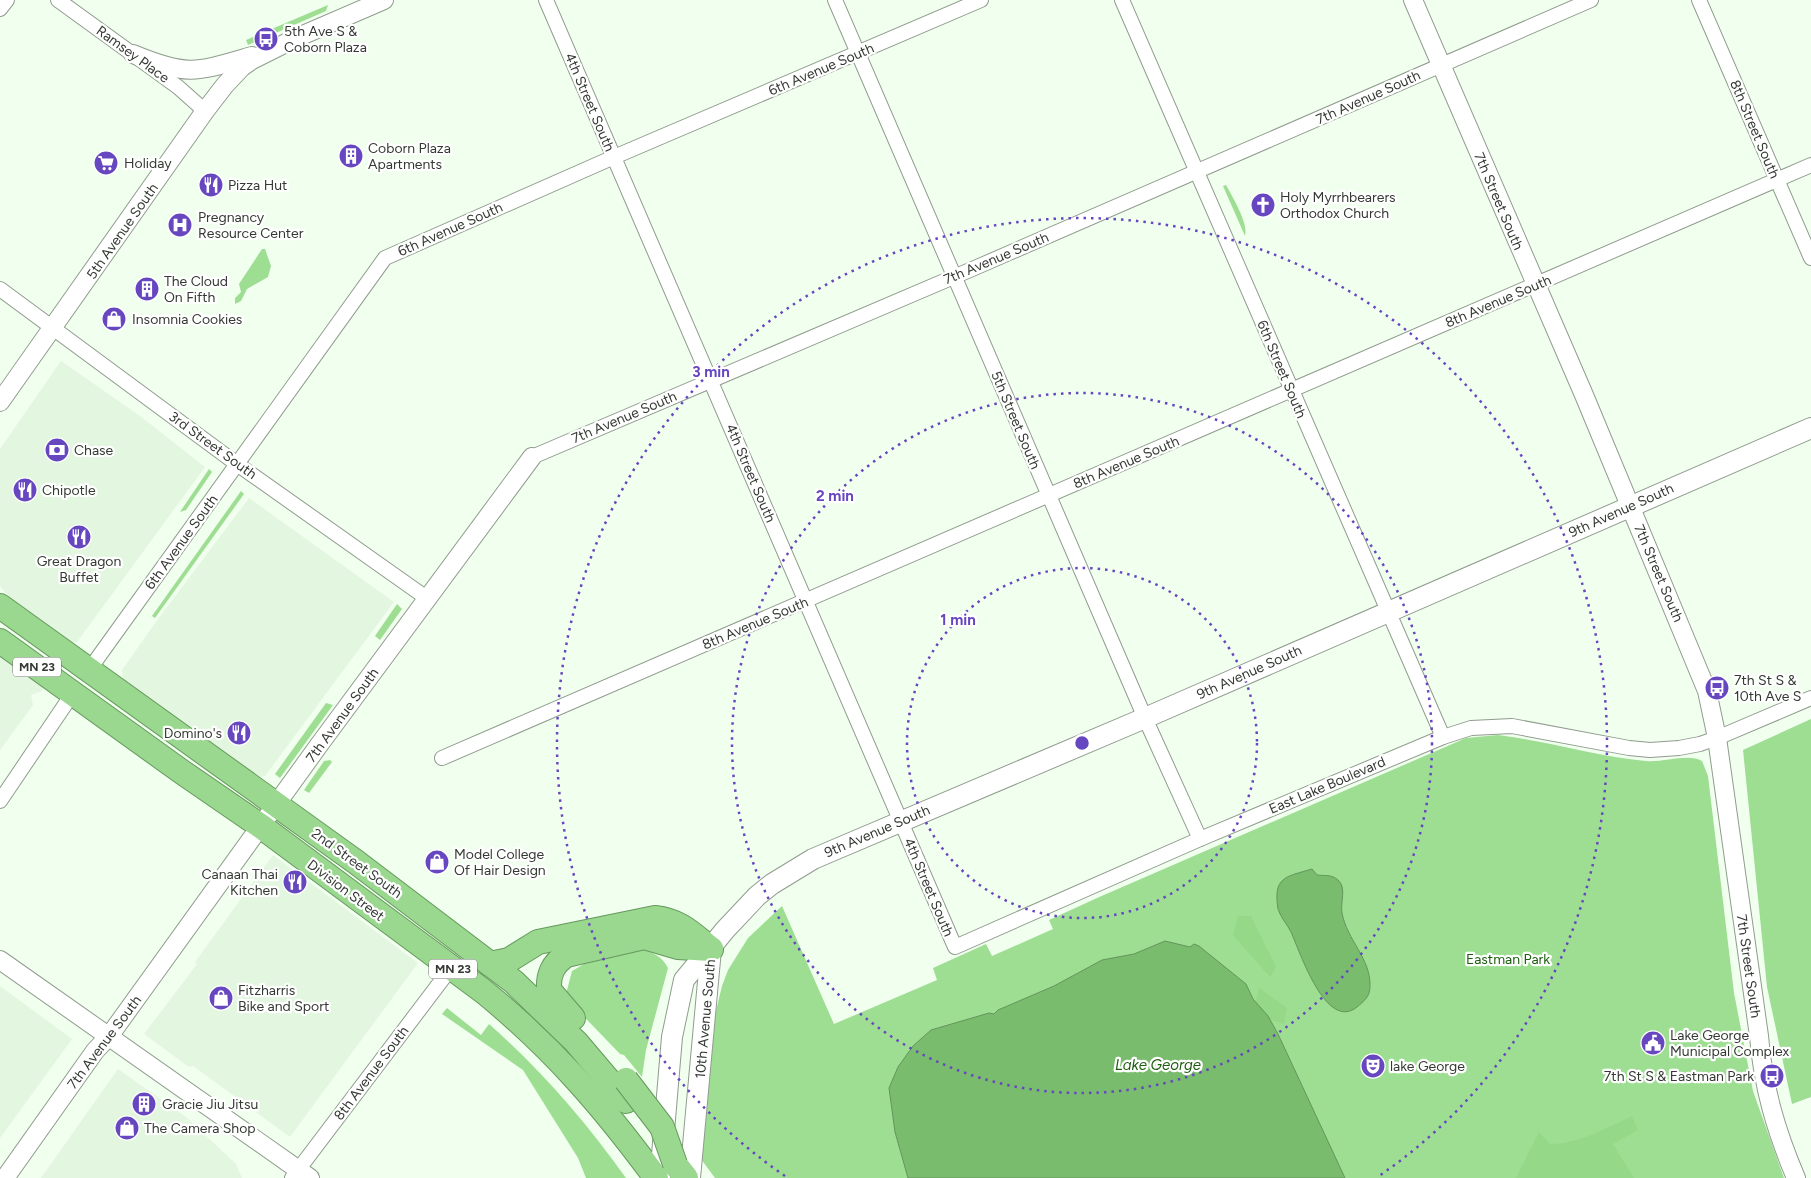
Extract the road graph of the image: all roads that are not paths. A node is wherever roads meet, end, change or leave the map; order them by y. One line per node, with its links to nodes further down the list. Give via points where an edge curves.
1 (7, 0): 11 (street)
2 (58, 0): 14 (street, Ramsey Place)
3 (384, 0): 12 (street, 5th Avenue South)
4 (546, 0): 17 (street, 4th Street South)
5 (835, 0): 13 (street, 5th Street South)
6 (981, 0): 13 (street, 6th Avenue South)
7 (1122, 0): 19 (street, 6th Street South)
8 (1413, 0): 15 (street, 7th Street South)
9 (1591, 0): 15 (street, 7th Avenue South)
10 (1699, 0): 20 (street, 8th Street South)
11 (0, 9)
12 (265, 53): 14 (street, via 186,71); 16 (street, 5th Avenue South, via 242,67)
13 (858, 53): 17 (street, 6th Avenue South); 22 (street, 5th Street South)
14 (133, 54): 16 (street, Ramsey Place)
15 (1441, 65): 19 (street, 7th Avenue South); 23 (street, 7th Street South)
16 (206, 111): 25 (street, 5th Avenue South)
17 (614, 156): 26 (street, 4th Street South); 31 (street, 6th Avenue South, via 385,258)
18 (1811, 165): 20 (street, 8th Avenue South)
19 (1196, 172): 22 (street, 7th Avenue South); 27 (street, 6th Street South)
20 (1777, 180): 21 (street, 8th Street South); 23 (street, 8th Avenue South)
21 (1811, 258)
22 (954, 277): 26 (street, 7th Avenue South); 32 (street, 5th Street South)
23 (1535, 285): 27 (street, 8th Avenue South); 33 (street, 7th Street South)
24 (0, 289): 25 (street, 3rd Street South)
25 (54, 328): 28 (street, 5th Avenue South); 31 (street, 3rd Street South)
26 (710, 380): 30 (street, 7th Avenue South); 35 (street, 4th Street South)
27 (1291, 390): 32 (street, 8th Avenue South); 37 (street, 6th Street South)
28 (0, 402)
29 (1811, 428): 33 (main road, 9th Avenue South)
30 (532, 457): 34 (street, 7th Avenue South)
31 (238, 464): 34 (street, 3rd Street South); 39 (street, 6th Avenue South)
32 (1049, 496): 35 (street, 8th Avenue South); 42 (street, 5th Street South)
33 (1630, 506): 37 (main road, 9th Avenue South); 44 (street, 7th Street South, via 1708,691)
34 (428, 598): 47 (street, 7th Avenue South)
35 (806, 601): 45 (street, 8th Avenue South); 48 (street, 4th Street South)
36 (0, 606): 39 (highway, 2nd Street South / MN 23)
37 (1387, 612): 42 (main road, 9th Avenue South); 43 (street, 6th Street South)
38 (0, 641): 40 (highway, Division Street / MN 23)
39 (89, 670): 47 (highway, 2nd Street South / MN 23)
40 (73, 693): 46 (street); 49 (highway, Division Street / MN 23)
41 (1811, 698): 44 (street)
42 (1145, 718): 48 (main road, 9th Avenue South); 50 (street, 5th Street South)
43 (1443, 737): 44 (street, East Lake Boulevard, via 1471,728 1512,726 1650,750 1700,744); 50 (street, East Lake Boulevard)
44 (1717, 738): 62 (street, 7th Street South, via 1762,1077 1772,1115)
45 (442, 758)
46 (0, 801)
47 (277, 805): 49 (street, 7th Avenue South); 54 (highway, 2nd Street South / MN 23)
48 (901, 821): 51 (street, 4th Street South); 52 (main road, 9th Avenue South, via 813,859 772,884 725,930)
49 (262, 827): 55 (highway, Division Street / MN 23); 56 (street, 7th Avenue South)
50 (1200, 839): 51 (street, East Lake Boulevard)
51 (955, 947)
52 (711, 949): 54 (highway, via 683,925 655,918 538,942 509,960); 57 (highway, via 678,948 644,937 575,952 556,962 550,972 550,990); 58 (main road, 10th Avenue South); 58 (main road, 10th Avenue South, via 684,980 672,1038)
53 (0, 960): 56 (street)
54 (490, 964): 57 (highway, 2nd Street South / MN 23, via 540,1005)
55 (451, 968): 59 (street, 8th Avenue South); 61 (highway, Division Street / MN 23, via 505,1009 546,1046 624,1134)
56 (110, 1035): 59 (street); 60 (street, 7th Avenue South, via 94,1051)
57 (626, 1090): 58 (highway, 2nd Street South / MN 23)
58 (678, 1174)
59 (300, 1175)
60 (5, 1178)
61 (656, 1178)
62 (1796, 1178)

